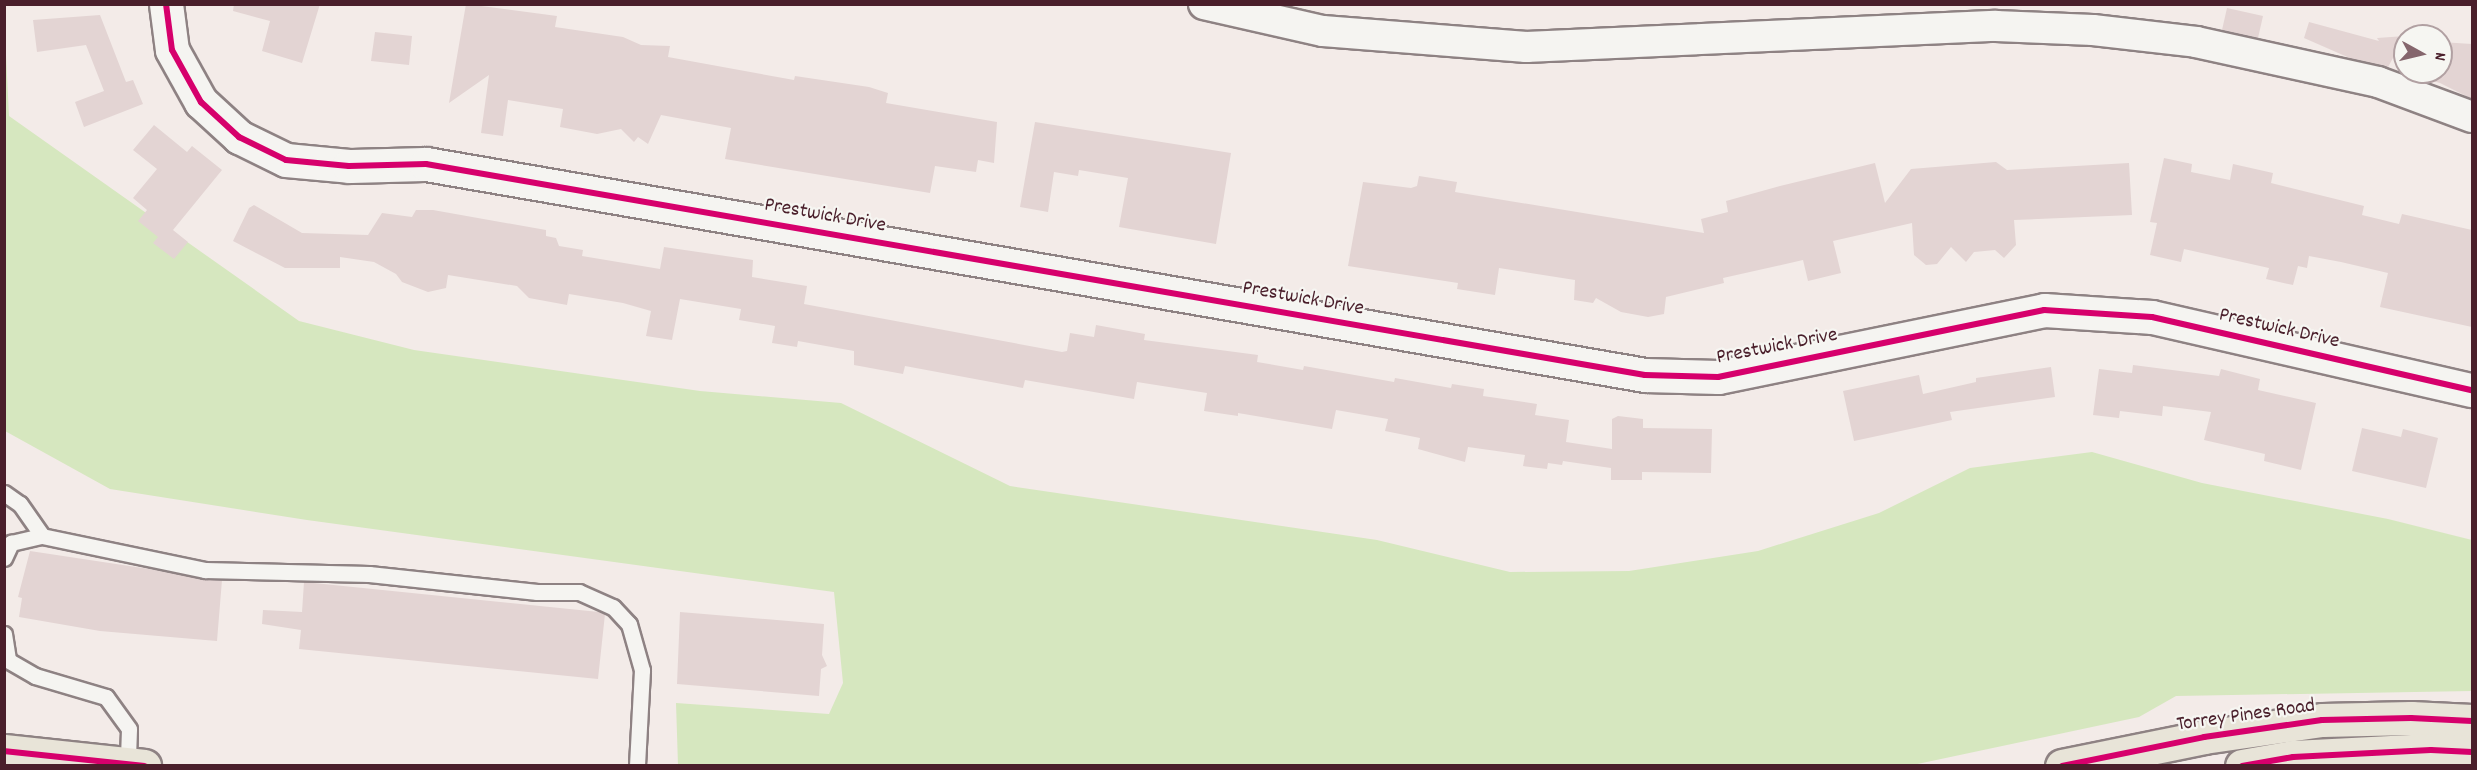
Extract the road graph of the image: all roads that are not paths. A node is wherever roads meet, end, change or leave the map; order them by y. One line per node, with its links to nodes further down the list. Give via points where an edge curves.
1 (166, 4): 4 (street, Prestwick Drive, via 172,50 201,102 239,137 286,160 349,166 426,164 1645,375 1718,377 2044,310 2152,317)
2 (1204, 4): 3 (street, via 1323,31 1526,47 1996,26 2093,30 2196,42 2356,77)
3 (2472, 117)
4 (2472, 390)
5 (4, 493): 6 (lane, via 21,504)
6 (42, 536): 7 (lane, via 11,543); 14 (lane, via 205,570 369,574 537,592 579,592 613,607 629,624 638,644 642,669)
7 (4, 558)
8 (4, 634): 9 (lane)
9 (6, 659): 13 (lane, via 35,676 106,697 129,729)
10 (2472, 721): 15 (main road, Torrey Pines Road, via 2322,720 2204,737)
11 (4, 751): 13 (main road)
12 (2472, 752): 16 (main road, via 2431,750 2304,757)
13 (133, 765)
14 (638, 765)
15 (2062, 765)
16 (2242, 765)

